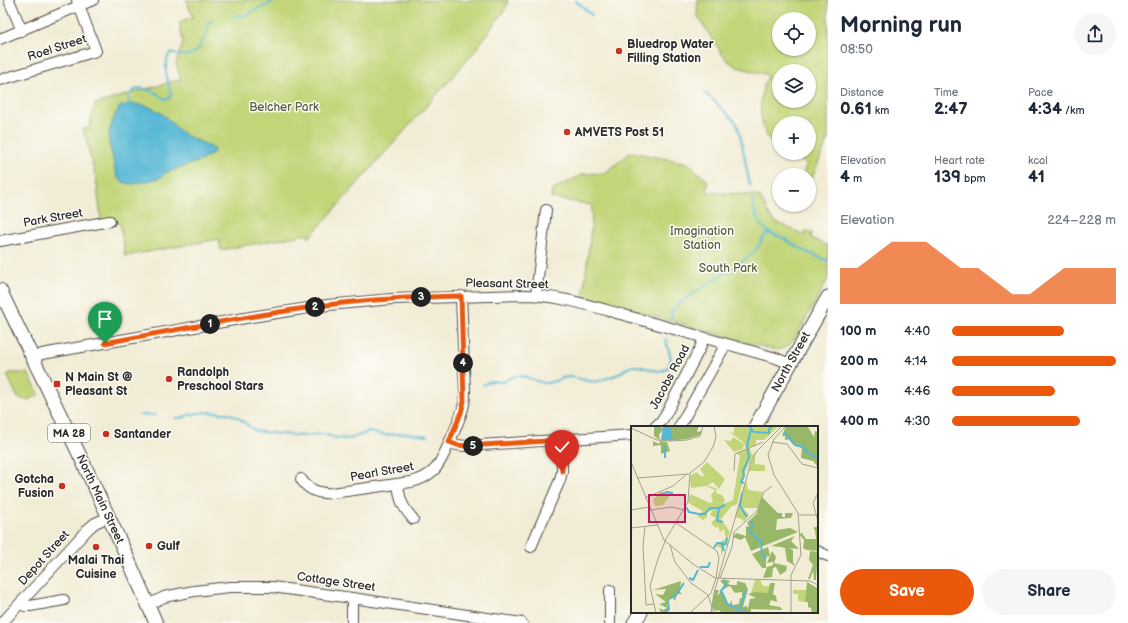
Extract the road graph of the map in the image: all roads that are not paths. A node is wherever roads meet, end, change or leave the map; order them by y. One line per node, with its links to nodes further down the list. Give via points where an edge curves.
1 (9, 0): 4 (street)
2 (93, 0): 3 (street)
3 (78, 3): 4 (street); 6 (street, Roel Street, via 96,51)
4 (22, 31): 5 (street)
5 (0, 39)
6 (0, 80)
7 (546, 210): 11 (street)
8 (110, 221): 9 (street, Park Street)
9 (0, 241)
10 (0, 291): 16 (main road, North Main Street / MA 28)
11 (536, 295): 12 (street, Pleasant Street); 14 (street, Pleasant Street, via 560,298)
12 (461, 296): 16 (street, Pleasant Street, via 328,305); 23 (street, Pearl Street, via 464,401)
13 (828, 297): 17 (main road, North Street)
14 (704, 338): 15 (street, Pleasant Street); 18 (street, Jacobs Road, via 667,412)
15 (726, 344): 17 (street, Pleasant Street); 19 (street)
16 (33, 358): 26 (main road, North Main Street / MA 28)
17 (790, 364): 20 (main road, North Street)
18 (656, 426)
19 (680, 426)
20 (756, 426)
21 (631, 435): 22 (street)
22 (562, 440): 23 (street, via 466,446); 28 (street, via 560,480)
23 (449, 442): 25 (street, Pearl Street, via 431,473 416,481)
24 (301, 479): 25 (street, Pearl Street, via 310,489 328,493)
25 (398, 484): 27 (street, via 401,502)
26 (109, 517): 34 (street, Depot Street, via 94,523); 35 (main road, North Main Street / MA 28)
27 (413, 519)
28 (531, 547)
29 (818, 551): 30 (street)
30 (828, 556)
31 (610, 590): 42 (street)
32 (352, 598): 35 (street, Cottage Street, via 280,588 230,588 167,596); 37 (street, Cottage Street); 40 (street)
33 (64, 600): 34 (street, via 30,606)
34 (20, 604): 38 (street, Depot Street)
35 (148, 605): 39 (main road, North Main Street / MA 28)
36 (640, 613): 43 (main road)
37 (467, 619): 41 (street, Cottage Street)
38 (2, 623)
39 (156, 623)
40 (352, 623)
41 (522, 623)
42 (610, 623)
43 (634, 623)

